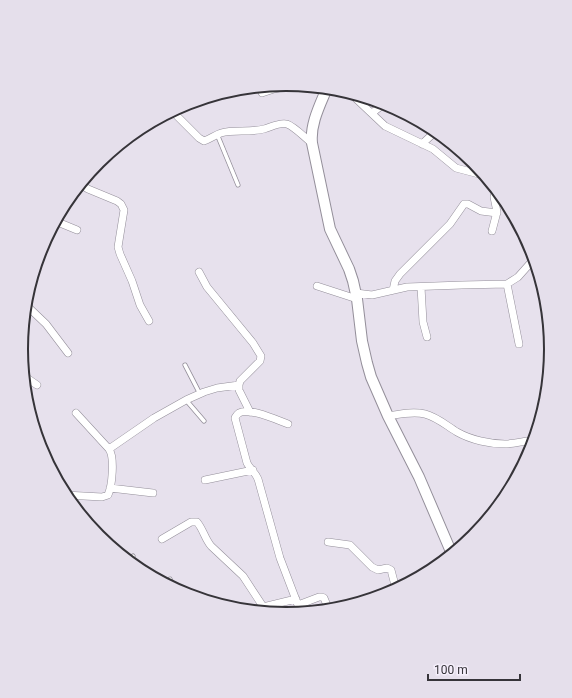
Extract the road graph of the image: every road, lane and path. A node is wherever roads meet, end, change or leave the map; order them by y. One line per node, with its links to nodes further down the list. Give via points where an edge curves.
1 (325, 94): 8 (street, via 312,130)
2 (360, 102): 4 (street)
3 (378, 108): 4 (street)
4 (372, 113): 9 (street, via 385,126)
5 (177, 116): 6 (street, via 202,140)
6 (217, 134): 8 (street, via 248,132 288,124); 11 (lane)
7 (431, 136): 9 (street)
8 (312, 143): 24 (street, via 330,229 349,269)
9 (422, 144): 10 (street, via 433,149 456,168)
10 (473, 172)
11 (238, 185)
12 (85, 187): 26 (street, via 117,201 124,210 118,247 140,305)
13 (494, 196): 14 (street)
14 (497, 213): 17 (street); 23 (street, via 481,211 468,204 463,205 450,224 400,274)
15 (61, 224): 16 (street)
16 (77, 230)
17 (492, 231)
18 (529, 264): 20 (street, via 518,277)
19 (199, 272): 33 (street, via 207,287 261,356 260,361)
20 (507, 284): 22 (street); 28 (street)
21 (317, 286): 24 (street)
22 (421, 287): 23 (street); 27 (street, via 423,322)
23 (393, 290): 24 (street)
24 (357, 296): 38 (street, via 366,363)
25 (31, 309): 29 (street)
26 (149, 321)
27 (427, 337)
28 (519, 344)
29 (68, 353)
30 (185, 365): 34 (lane)
31 (30, 380): 32 (street)
32 (37, 385)
33 (239, 385): 34 (street, via 217,388); 36 (street)
34 (200, 394): 35 (street)
35 (186, 400): 39 (lane); 42 (street)
36 (250, 412): 40 (street); 43 (street, via 237,414 235,418 249,467)
37 (76, 413): 42 (street)
38 (388, 416): 41 (street, via 425,414 463,435 487,442 505,444); 50 (street, via 419,477)
39 (204, 421)
40 (288, 424)
41 (527, 441)
42 (109, 449): 45 (street, via 112,460)
43 (253, 470): 44 (street); 54 (street, via 261,488 280,558)
44 (205, 480)
45 (110, 488): 46 (street); 47 (street, via 109,494 102,497)
46 (153, 493)
47 (73, 495)
48 (162, 539): 53 (street, via 191,522 198,523 211,546 243,576)
49 (328, 542): 51 (street, via 350,545 372,567 378,570 391,570)
50 (450, 548)
51 (394, 583)
52 (326, 604): 54 (street, via 322,596)
53 (262, 606)
54 (298, 606): 55 (street)
55 (284, 607)

